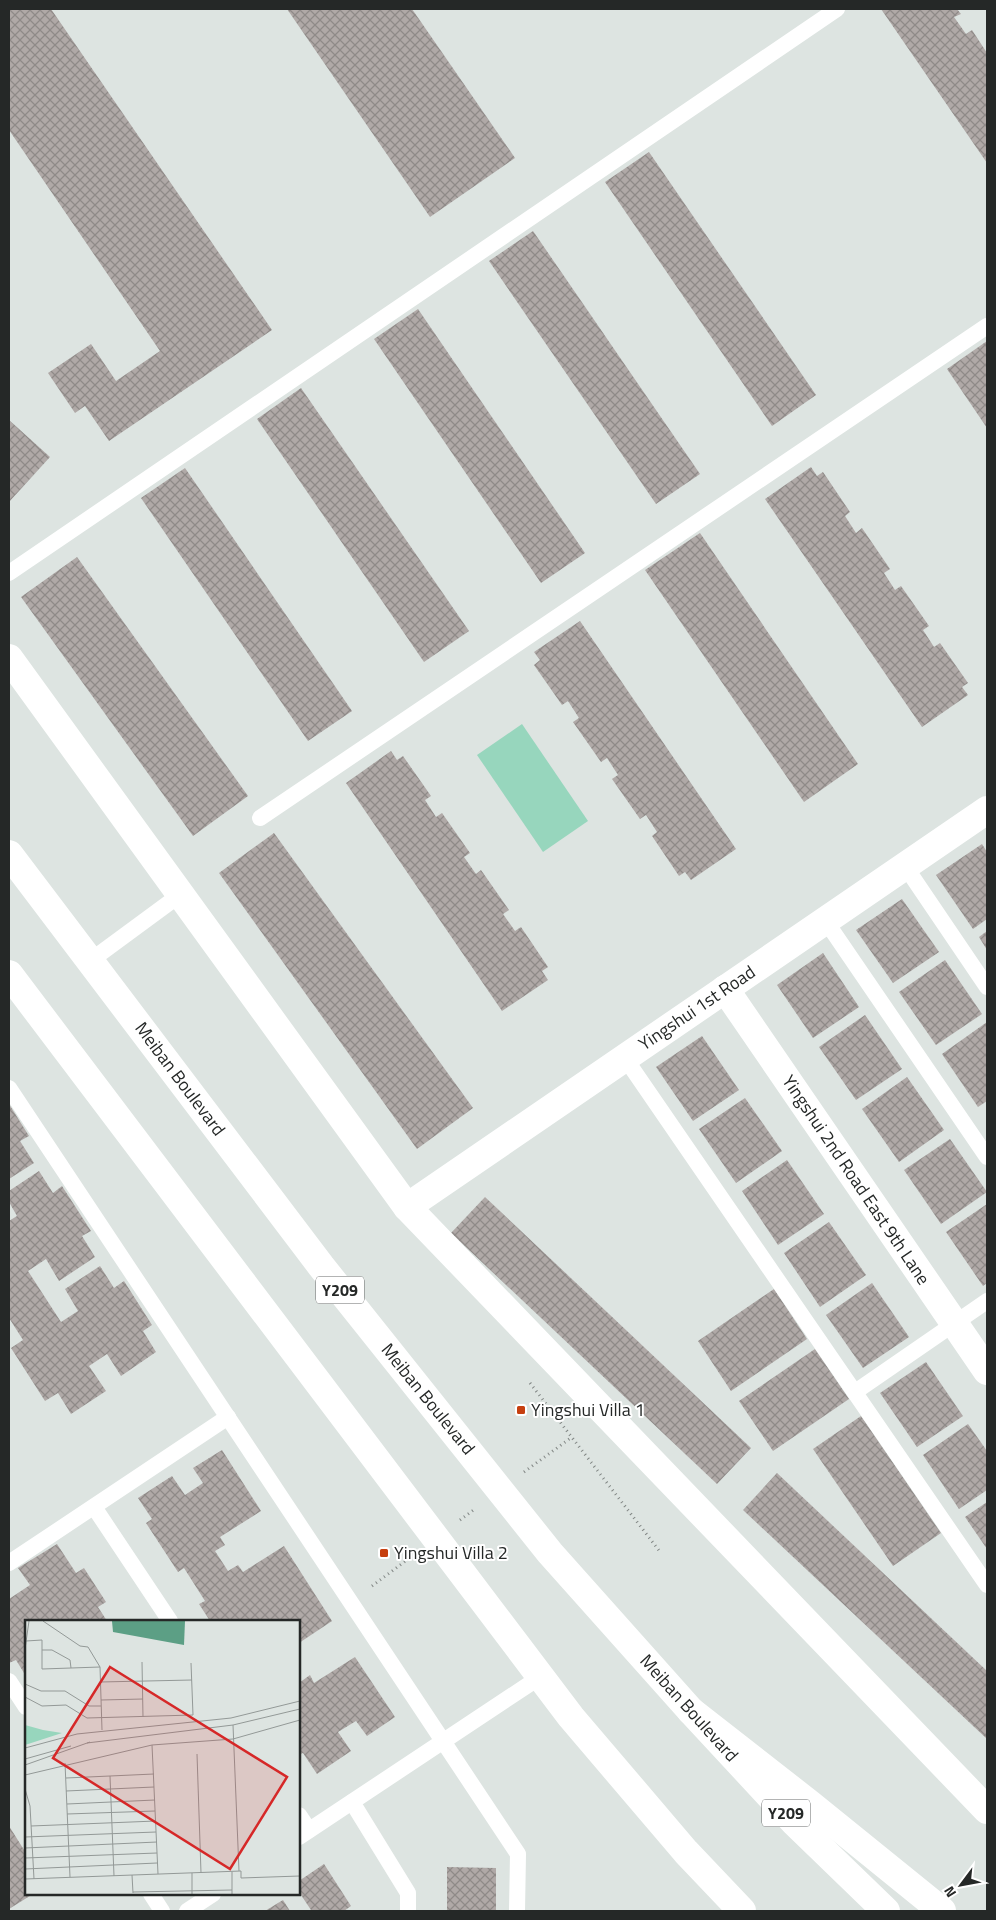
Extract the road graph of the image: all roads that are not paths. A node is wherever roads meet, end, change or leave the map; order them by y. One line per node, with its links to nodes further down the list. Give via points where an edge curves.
1 (837, 9): 3 (lane)
2 (987, 326): 6 (lane)
3 (9, 573)
4 (9, 658): 9 (main road)
5 (986, 812): 8 (main road, Yingshui 1st Road)
6 (260, 818)
7 (9, 854): 11 (main road, Meiban Boulevard / Y209)
8 (904, 866): 10 (main road, Yingshui 1st Road); 13 (lane)
9 (181, 894): 11 (lane); 18 (main road)
10 (825, 920): 14 (main road, Yingshui 1st Road); 17 (lane)
11 (90, 961): 31 (main road, Meiban Boulevard / Y209, via 321,1266 544,1545)
12 (9, 974): 28 (main road)
13 (987, 987)
14 (725, 989): 15 (main road, Yingshui 1st Road); 20 (main road, Yingshui 2nd Road East 9th Lane)
15 (625, 1058): 18 (main road, Yingshui 1st Road); 22 (lane)
16 (9, 1088): 23 (lane)
17 (987, 1157)
18 (408, 1207): 33 (main road)
19 (987, 1301): 20 (lane)
20 (955, 1324): 21 (main road, Yingshui 2nd Road East 9th Lane); 22 (lane)
21 (987, 1371)
22 (855, 1392): 26 (lane)
23 (228, 1418): 24 (lane); 32 (lane)
24 (94, 1507): 25 (lane); 27 (lane)
25 (9, 1563)
26 (987, 1585)
27 (169, 1620)
28 (540, 1677): 32 (lane); 43 (main road, via 630,1788)
29 (9, 1681): 30 (lane)
30 (25, 1705)
31 (691, 1711): 44 (main road, Meiban Boulevard / Y209, via 795,1823); 45 (main road)
32 (443, 1741): 34 (lane); 42 (lane, via 518,1854)
33 (983, 1801)
34 (352, 1802): 36 (lane); 41 (lane, via 408,1893)
35 (300, 1820): 36 (lane)
36 (304, 1834)
37 (151, 1895): 39 (lane)
38 (211, 1895): 40 (lane)
39 (162, 1911)
40 (187, 1911)
41 (408, 1911)
42 (517, 1911)
43 (742, 1911)
44 (886, 1911)
45 (942, 1911)

